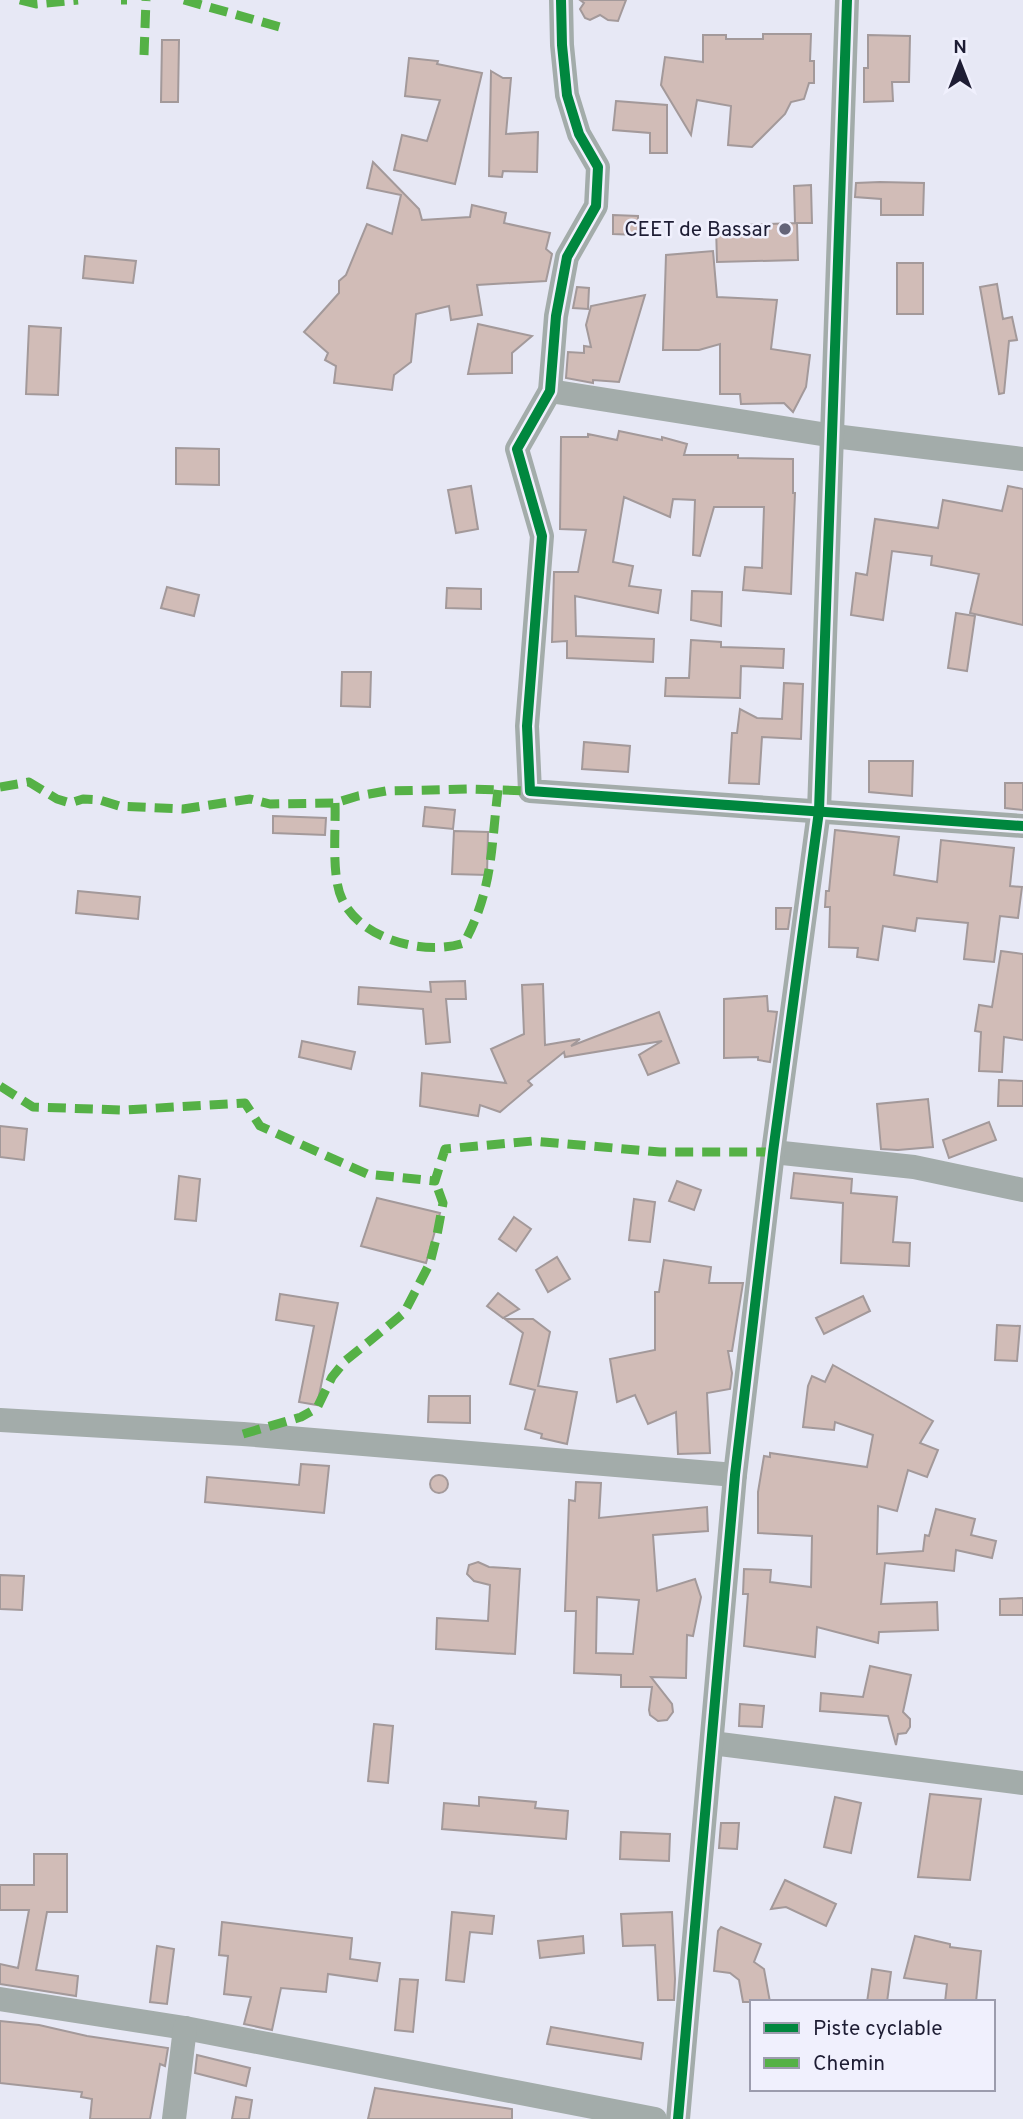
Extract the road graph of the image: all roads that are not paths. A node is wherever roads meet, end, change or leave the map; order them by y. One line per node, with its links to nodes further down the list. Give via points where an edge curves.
1 (561, 0): 3 (street, via 567,95 579,134 597,167 596,206 567,257)
2 (847, 0): 4 (street)
3 (550, 391): 4 (street); 6 (street, via 517,449 542,536 527,726 530,791)
4 (834, 436): 5 (street); 6 (street)
5 (1023, 459)
6 (819, 811): 7 (street); 8 (street)
7 (1023, 826)
8 (773, 1152): 9 (street, via 914,1167); 11 (street)
9 (1023, 1190)
10 (0, 1420): 11 (street, via 243,1434)
11 (734, 1475): 12 (street)
12 (712, 1743): 13 (street); 18 (street)
13 (1023, 1783)
14 (0, 1999): 15 (street)
15 (185, 2028): 16 (street); 17 (street)
16 (174, 2119)
17 (655, 2119)
18 (678, 2119)

